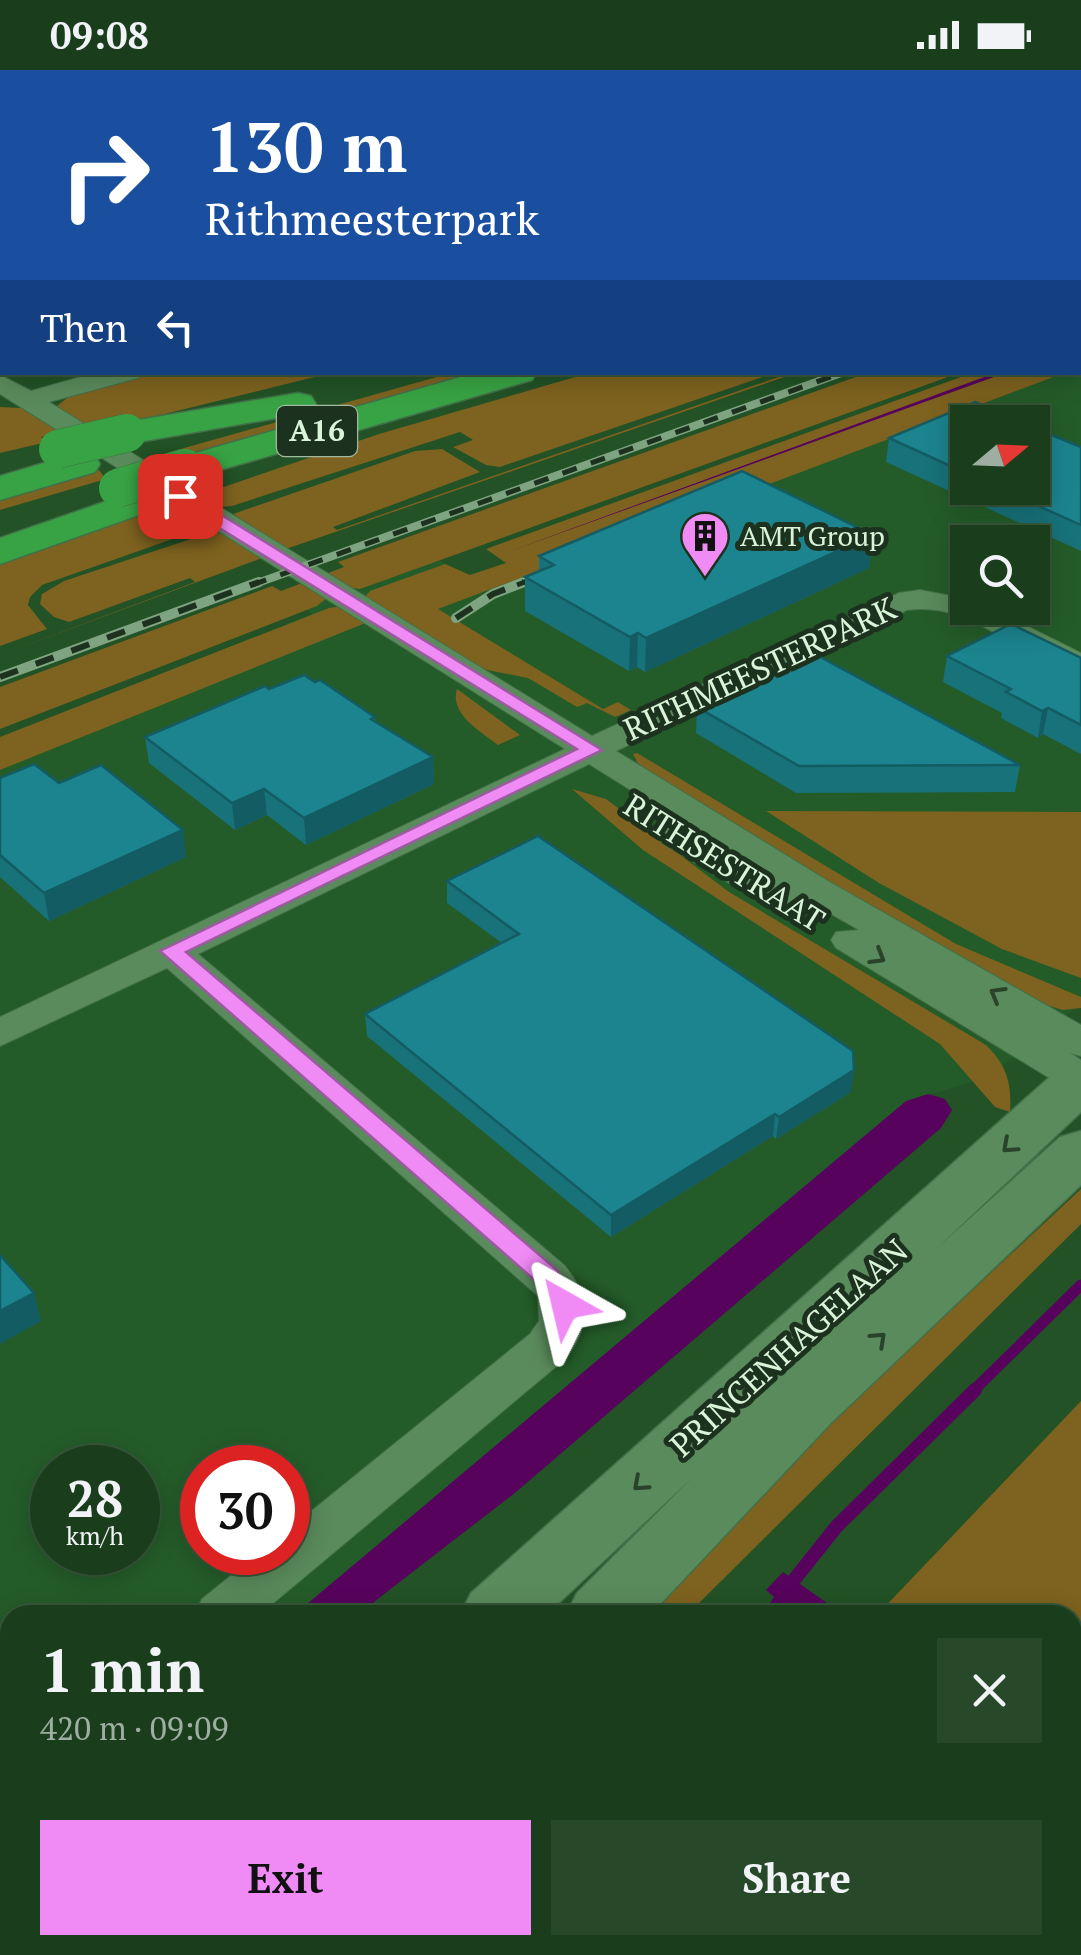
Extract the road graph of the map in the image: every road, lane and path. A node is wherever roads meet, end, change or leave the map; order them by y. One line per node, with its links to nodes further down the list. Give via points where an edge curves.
1 (114, 375): 4 (street)
2 (399, 375): 5 (highway, A16)
3 (509, 375): 8 (highway, A16)
4 (12, 396): 12 (street, RITHSESTRAAT, via 384,623)
5 (70, 457): 6 (highway, A16); 7 (highway, A16)
6 (0, 463)
7 (0, 488)
8 (129, 495): 9 (highway, A16); 10 (highway, A16)
9 (0, 524)
10 (0, 552)
11 (1081, 666): 12 (street, RITHMEESTERPARK, via 948,600 906,599)
12 (579, 756): 13 (street, RITHMEESTERPARK); 15 (street, RITHSESTRAAT, one-way to 12); 16 (street, RITHSESTRAAT, one-way to 16, via 734,871)
13 (171, 951): 14 (street, RITHMEESTERPARK); 18 (street, via 548,1277 565,1305 562,1328 536,1356)
14 (0, 1033)
15 (1081, 1043)
16 (1081, 1079): 19 (main road, PRINCENHAGELAAN, one-way to 19)
17 (1081, 1151): 20 (main road, PRINCENHAGELAAN, one-way to 17, via 808,1405)
18 (232, 1605)
19 (508, 1605)
20 (613, 1605)

